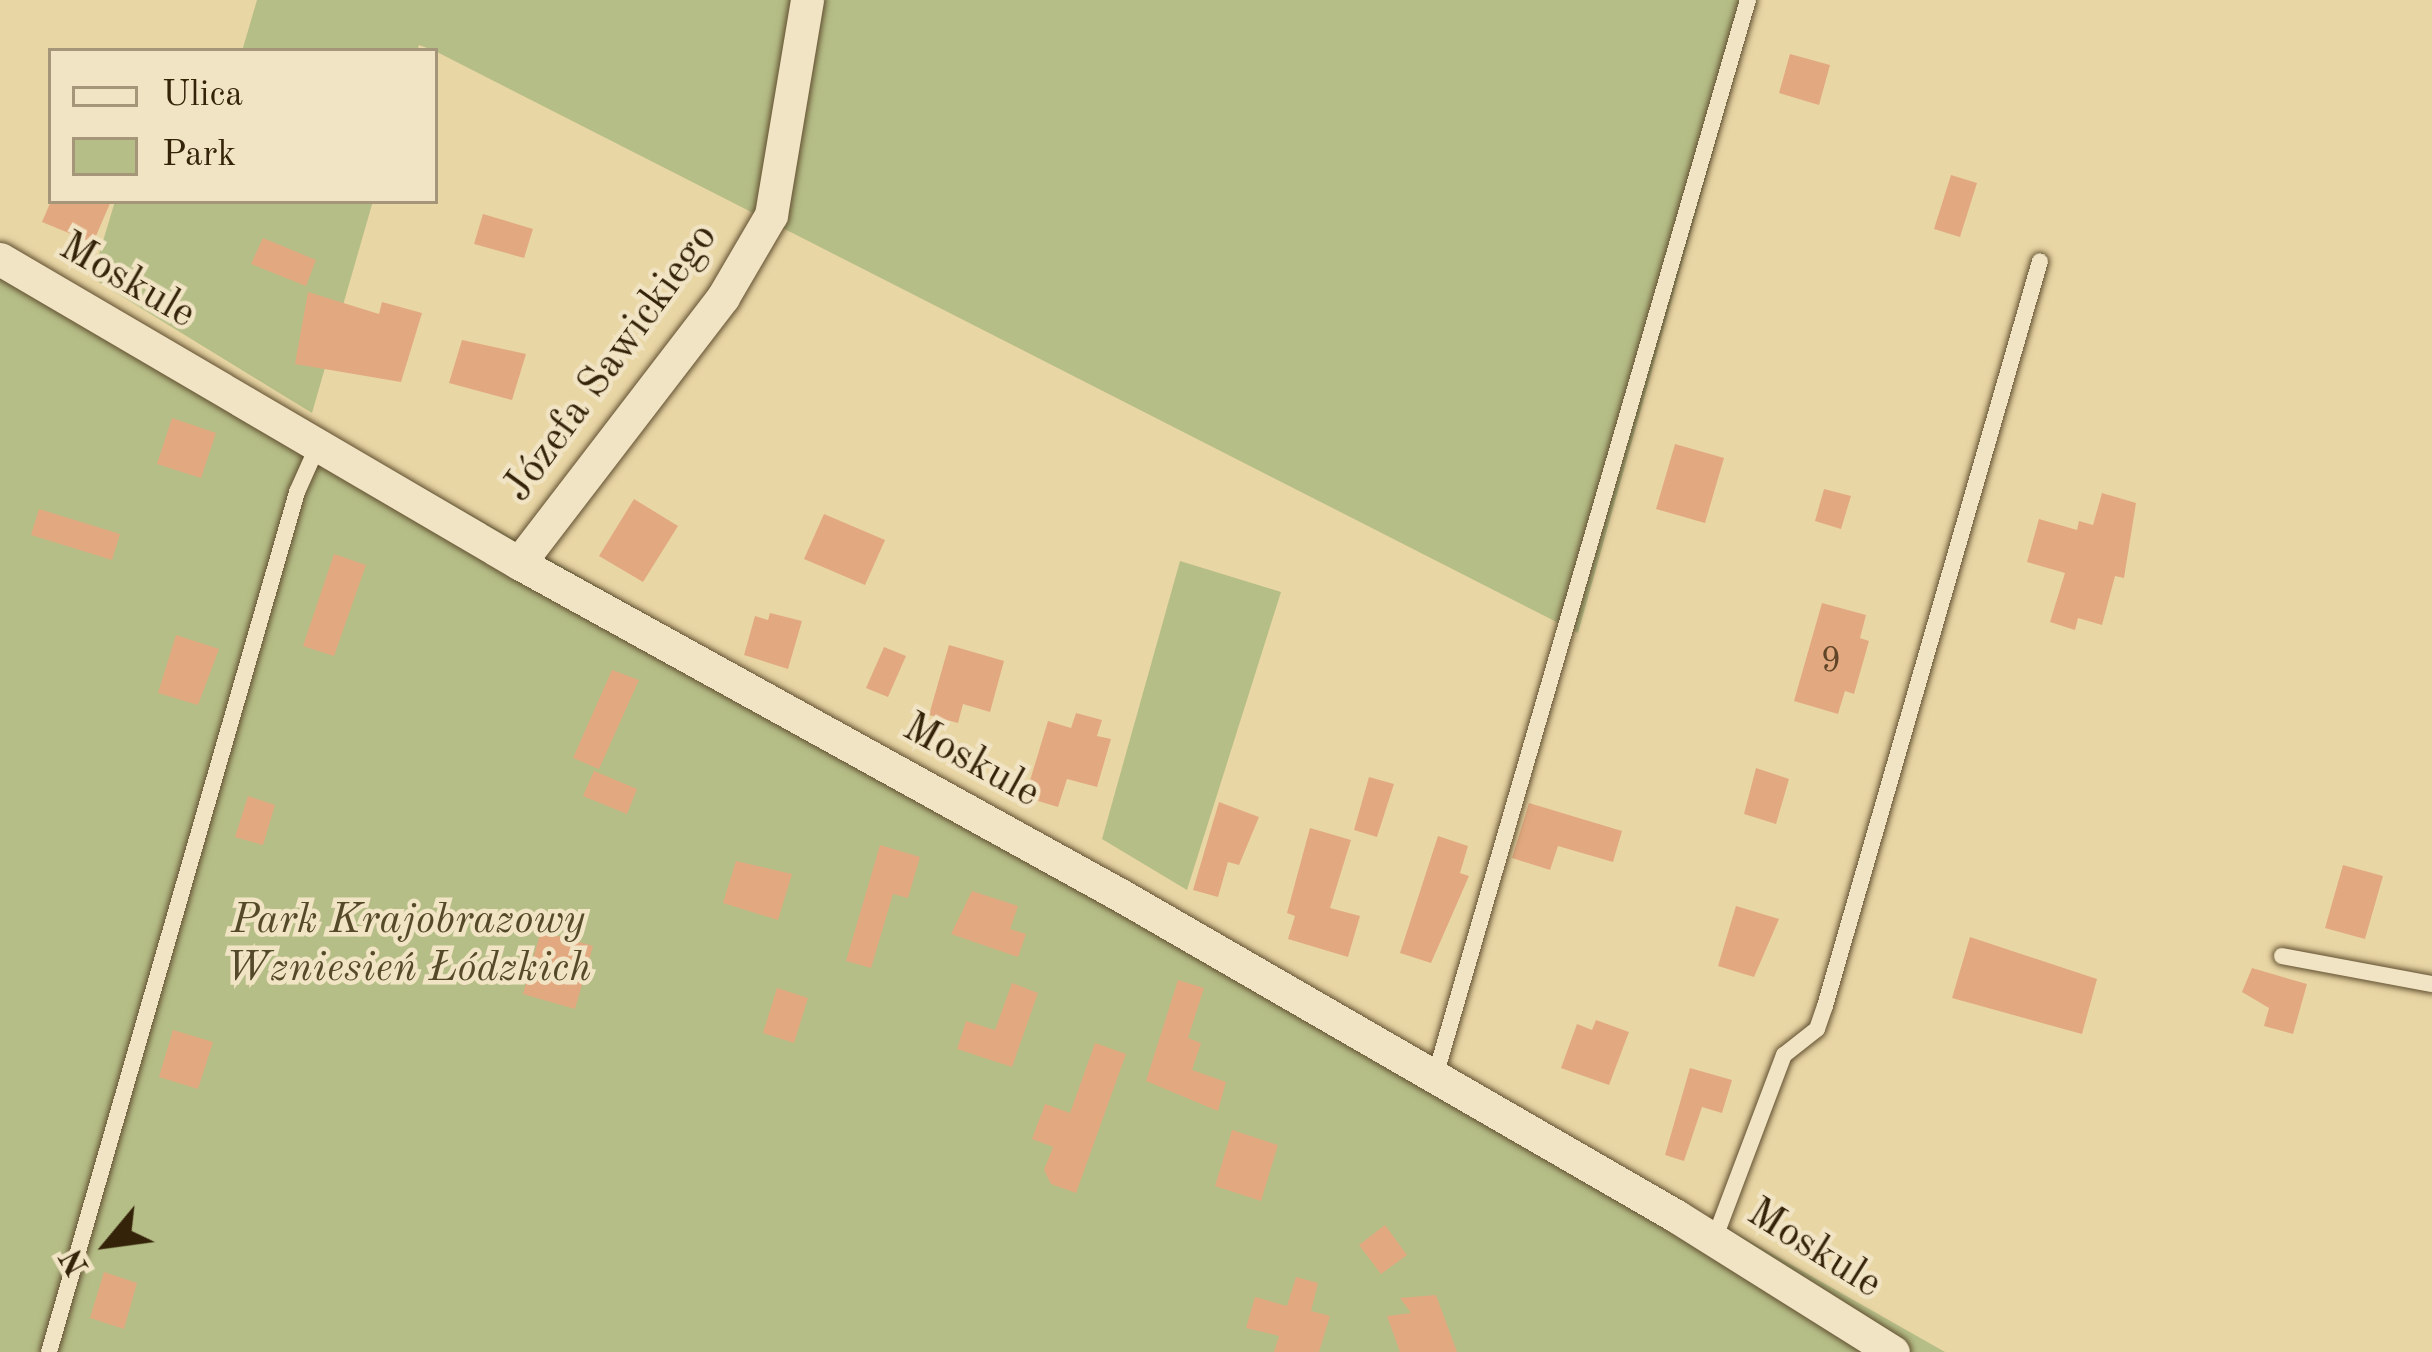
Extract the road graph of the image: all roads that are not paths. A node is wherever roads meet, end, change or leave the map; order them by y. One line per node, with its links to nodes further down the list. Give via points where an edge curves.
1 (807, 0): 6 (street, Józefa Sawickiego, via 771,215 723,297)
2 (1748, 0): 9 (lane)
3 (0, 259): 5 (street, Moskule)
4 (2040, 260): 10 (lane, via 1825,1006 1817,1028 1784,1055)
5 (318, 445): 6 (street, Moskule); 11 (lane, via 297,492)
6 (519, 563): 9 (street, Moskule, via 1101,884)
7 (2282, 956): 8 (lane)
8 (2432, 984)
9 (1434, 1080): 10 (street, Moskule)
10 (1714, 1240): 12 (street, Moskule)
11 (49, 1352)
12 (1893, 1352)

